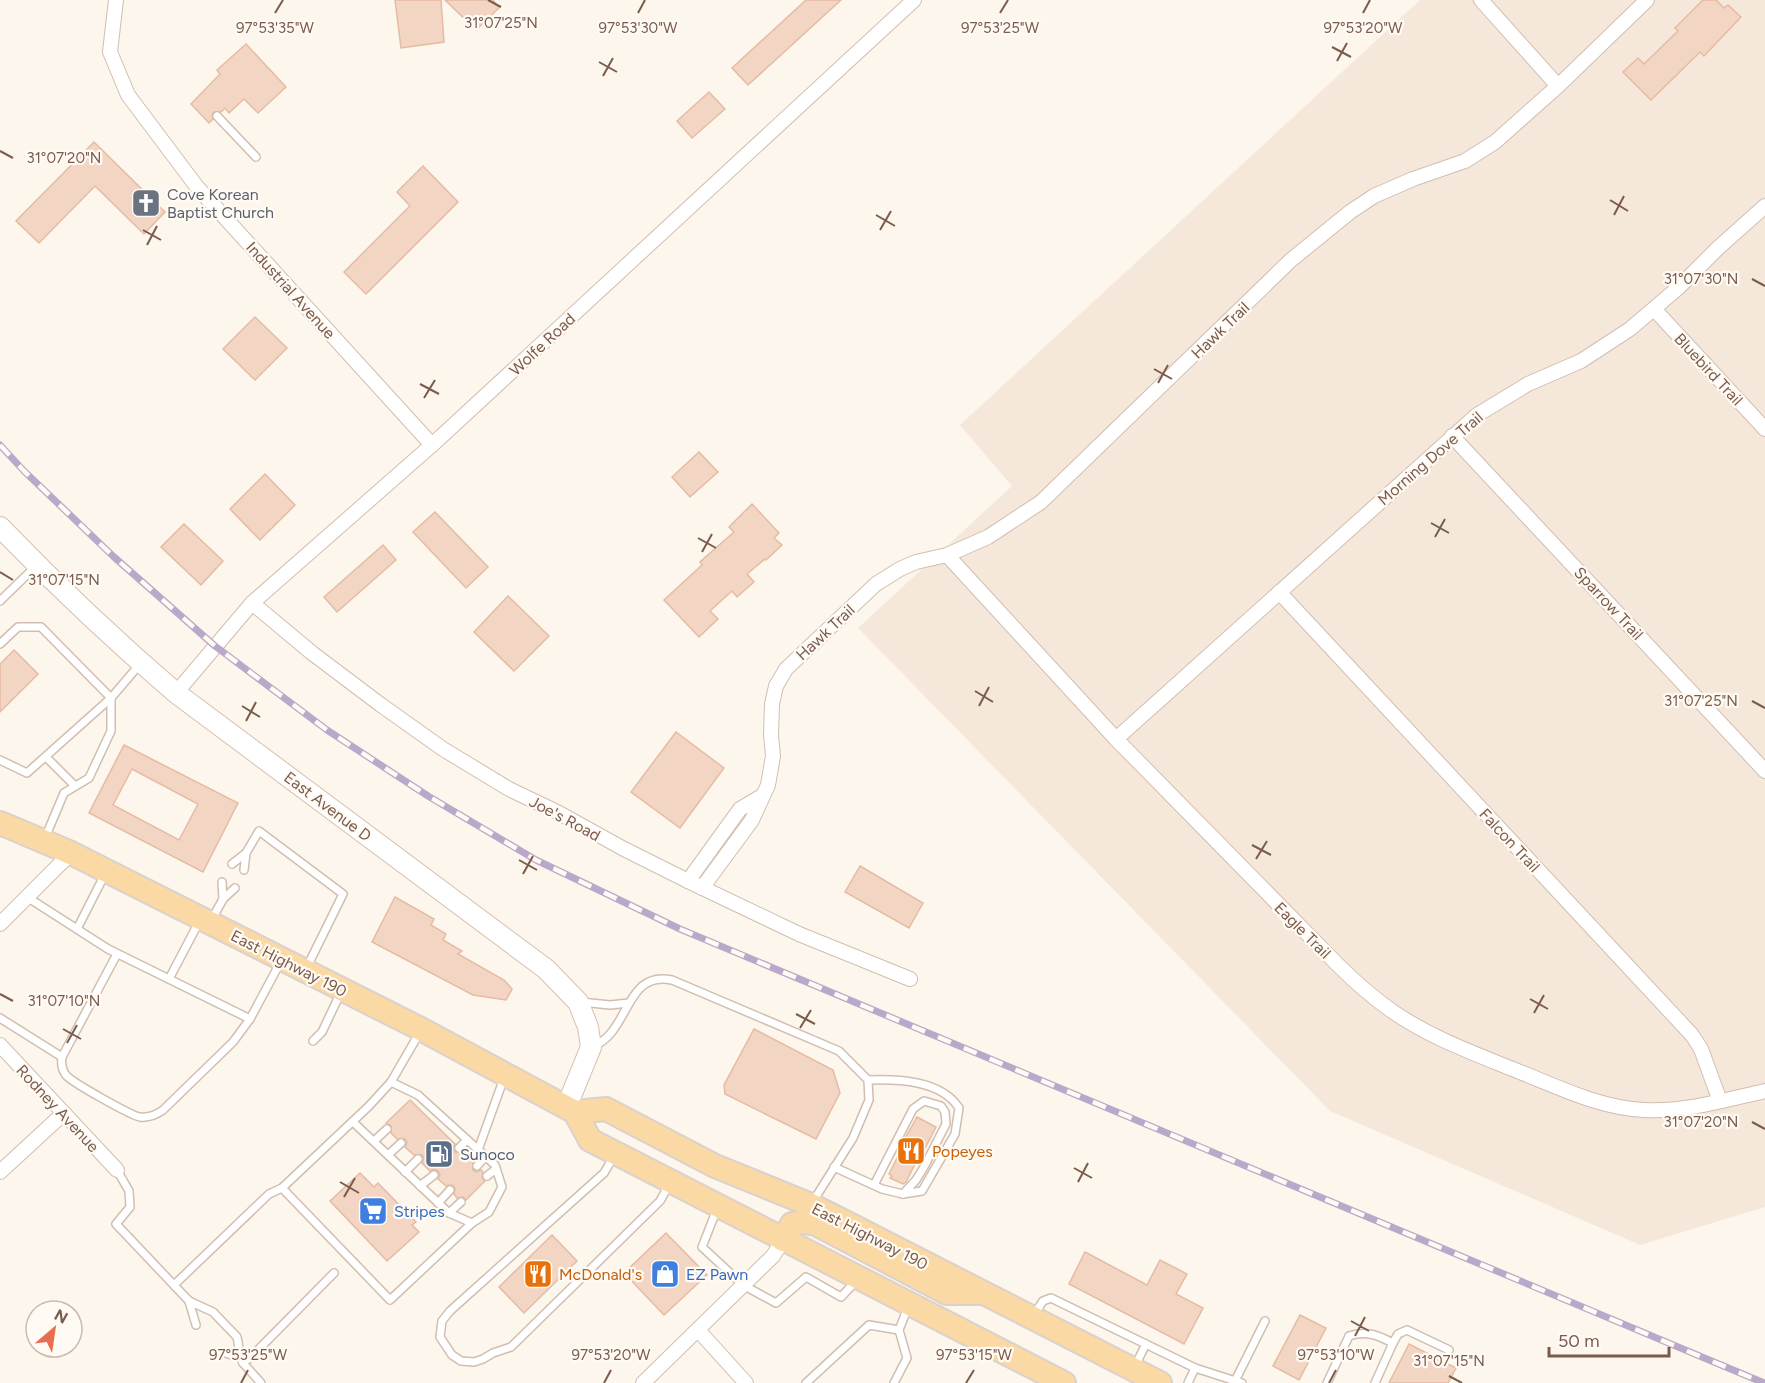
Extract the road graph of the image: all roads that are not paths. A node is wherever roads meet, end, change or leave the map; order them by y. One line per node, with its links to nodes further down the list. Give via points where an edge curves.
1 (116, 0): 12 (street, Industrial Avenue, via 110,52 128,95 197,187)
2 (914, 0): 12 (street, Wolfe Road)
3 (1481, 0): 5 (street)
4 (1647, 0): 5 (street, Hawk Trail)
5 (1558, 86): 14 (street, Hawk Trail, via 1496,142 1464,160 1374,196 1350,212 1291,260 1041,502 988,537)
6 (217, 116): 7 (lane)
7 (256, 157)
8 (1765, 206): 9 (street, Morning Dove Trail)
9 (1654, 309): 10 (street, Bluebird Trail); 11 (street, Morning Dove Trail, via 1602,349 1499,400)
10 (1765, 429)
11 (1452, 436): 17 (street, Morning Dove Trail); 28 (street, Sparrow Trail)
12 (432, 445): 20 (street, Wolfe Road)
13 (0, 527): 15 (main road, East Avenue D)
14 (947, 555): 25 (street, Eagle Trail); 30 (street, Hawk Trail, via 916,562 890,574 786,669 772,704 773,756)
15 (37, 565): 18 (lane); 22 (main road, East Avenue D)
16 (0, 589): 18 (lane)
17 (1279, 592): 25 (street, Morning Dove Trail); 67 (street, Falcon Trail, via 1692,1035)
18 (6, 595): 19 (lane)
19 (0, 601)
20 (252, 603): 23 (street, Wolfe Road); 38 (street, Joe's Road, via 312,653 443,749 509,789)
21 (0, 644): 24 (lane, via 18,627 41,627)
22 (140, 663): 23 (main road, East Avenue D); 24 (lane)
23 (176, 693): 53 (main road, East Avenue D, via 546,969)
24 (111, 698): 26 (lane); 29 (lane, via 111,731 89,778)
25 (1116, 739): 67 (street, Eagle Trail, via 1336,964 1393,1012 1471,1052 1615,1106 1666,1110)
26 (45, 757): 27 (lane, via 27,773); 29 (lane)
27 (0, 760)
28 (1765, 771)
29 (75, 786): 32 (lane, via 64,793)
30 (762, 796): 38 (street, via 740,809); 41 (street, Hawk Trail, via 752,820)
31 (0, 823): 32 (main road, East Highway 190)
32 (44, 842): 33 (main road, East Highway 190)
33 (71, 853): 37 (main road, East Highway 190); 42 (street)
34 (246, 853): 35 (lane); 36 (lane); 49 (lane, via 259,831 343,894)
35 (232, 864)
36 (244, 870)
37 (106, 871): 44 (main road, East Highway 190); 46 (lane)
38 (688, 881): 41 (street, Joe's Road)
39 (222, 882): 43 (lane)
40 (235, 888): 43 (lane)
41 (702, 888): 51 (street, Joe's Road, via 799,934)
42 (27, 897): 45 (street); 46 (lane)
43 (223, 899): 44 (lane)
44 (205, 921): 48 (main road, East Highway 190); 50 (lane)
45 (0, 924)
46 (77, 929): 47 (lane)
47 (117, 954): 50 (lane); 61 (lane)
48 (282, 960): 49 (main road, East Highway 190); 56 (lane)
49 (305, 971): 52 (main road, East Highway 190)
50 (170, 979): 56 (lane)
51 (910, 979)
52 (342, 990): 57 (main road, East Highway 190); 58 (lane, via 322,1032)
53 (578, 1002): 54 (lane); 60 (main road, East Avenue D)
54 (629, 1003): 60 (lane, via 605,1041); 63 (lane, via 644,984 660,978 672,980 839,1052)
55 (0, 1018): 61 (lane)
56 (250, 1019): 61 (lane, via 225,1050 163,1110 149,1117 135,1116 71,1080 63,1071)
57 (421, 1030): 62 (main road, East Highway 190); 64 (lane)
58 (313, 1041)
59 (0, 1045): 71 (street, Rodney Avenue)
60 (591, 1047): 70 (main road)
61 (62, 1057)
62 (505, 1076): 70 (main road, East Highway 190); 81 (lane)
63 (868, 1080): 87 (lane, via 869,1100 853,1138); 99 (lane, via 922,1084 952,1098 958,1108 955,1134 922,1191)
64 (391, 1082): 66 (lane); 73 (lane)
65 (1765, 1090): 67 (street, Eagle Trail)
66 (420, 1097): 68 (lane); 69 (lane)
67 (1720, 1101)
68 (414, 1103)
69 (435, 1110): 72 (lane); 74 (lane)
70 (570, 1110): 82 (main road, via 590,1140); 102 (main road, East Highway 190, via 606,1109 715,1166)
71 (64, 1113): 89 (street, Rodney Avenue); 90 (street)
72 (428, 1117)
73 (353, 1122): 78 (lane); 97 (lane)
74 (452, 1126): 76 (lane); 77 (lane)
75 (387, 1129): 78 (lane)
76 (445, 1134)
77 (467, 1140): 80 (lane); 81 (lane)
78 (374, 1141): 83 (lane)
79 (401, 1143): 83 (lane)
80 (459, 1148)
81 (478, 1150): 84 (lane)
82 (615, 1154): 94 (main road); 94 (lane, via 604,1173 450,1311 442,1321 440,1337 452,1355 474,1362 511,1347 660,1201)
83 (388, 1155): 91 (lane)
84 (485, 1157): 86 (lane); 88 (lane)
85 (418, 1159): 91 (lane)
86 (477, 1166)
87 (834, 1167): 95 (lane); 102 (lane)
88 (496, 1168): 93 (lane); 105 (lane, via 502,1187 489,1212)
89 (117, 1170): 109 (lane, via 129,1191 130,1207 116,1224)
90 (0, 1172)
91 (405, 1172): 96 (lane)
92 (434, 1175): 96 (lane)
93 (487, 1176)
94 (670, 1182): 103 (main road)
95 (874, 1185): 99 (lane); 99 (lane, via 913,1109 924,1101 941,1106 946,1124 916,1180)
96 (420, 1186): 101 (lane)
97 (282, 1188): 105 (lane, via 390,1300); 109 (lane, via 269,1194)
98 (450, 1190): 101 (lane)
99 (903, 1194)
100 (461, 1202): 104 (lane)
101 (438, 1203): 104 (lane)
102 (811, 1205): 111 (main road, East Highway 190)
103 (718, 1207): 106 (main road); 110 (lane, via 702,1246)
104 (449, 1213): 105 (lane)
105 (472, 1223)
106 (783, 1240): 108 (main road); 110 (street, via 773,1256); 111 (main road, via 792,1224 816,1224 947,1293)
107 (334, 1273): 123 (lane)
108 (858, 1278): 110 (lane, via 841,1297 806,1277 776,1303); 113 (main road)
109 (174, 1285): 112 (lane)
110 (743, 1285): 117 (street)
111 (983, 1293): 114 (main road, East Highway 190)
112 (189, 1302): 116 (lane); 123 (lane, via 213,1312 237,1337)
113 (909, 1304): 118 (lane); 132 (main road)
114 (1032, 1318): 120 (lane, via 1043,1301 1051,1298); 125 (main road, East Highway 190)
115 (1265, 1321): 126 (lane)
116 (196, 1325)
117 (698, 1330): 128 (street); 129 (street)
118 (899, 1330): 130 (lane, via 869,1325); 131 (lane, via 907,1359)
119 (1393, 1343): 121 (lane, via 1398,1334 1407,1330); 135 (lane, via 1375,1334 1361,1332 1349,1336); 136 (lane)
120 (1146, 1344): 124 (lane); 125 (lane)
121 (1449, 1350)
122 (222, 1352): 123 (lane)
123 (242, 1360): 127 (lane)
124 (1195, 1368): 126 (lane); 134 (lane)
125 (1133, 1369): 133 (main road, East Highway 190)
126 (1237, 1382)
127 (261, 1383)
128 (643, 1383)
129 (746, 1383)
130 (806, 1383)
131 (894, 1383)
132 (1064, 1383)
133 (1160, 1383)
134 (1188, 1383)
135 (1327, 1383)
136 (1375, 1383)

